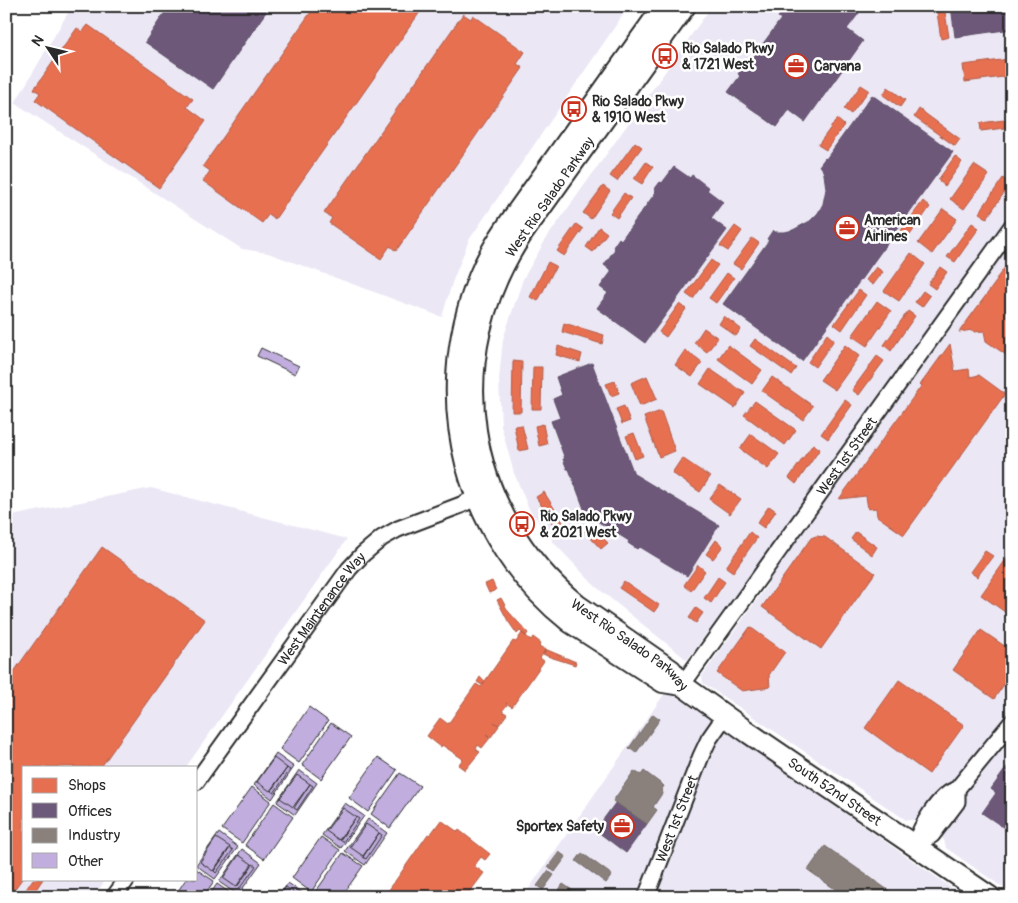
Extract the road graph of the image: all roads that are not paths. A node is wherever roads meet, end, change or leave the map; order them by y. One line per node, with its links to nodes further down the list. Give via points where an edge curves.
1 (664, 6): 4 (main road, West Rio Salado Parkway, via 513,218 479,275 462,334 456,388 463,456)
2 (685, 6): 4 (main road, West Rio Salado Parkway, via 522,234 492,289 479,334 474,391)
3 (1012, 226): 5 (street, West 1st Street)
4 (484, 493): 5 (main road, West Rio Salado Parkway, via 550,580 577,605 671,670); 8 (street, West Maintenance Way, via 398,529 363,554)
5 (682, 685): 6 (main road, South 52nd Street)
6 (725, 716): 9 (main road, South 52nd Street); 12 (street, West 1st Street, via 700,756)
7 (1012, 722): 9 (street, via 957,789 947,792 920,829)
8 (198, 779)
9 (914, 846): 13 (main road, South 52nd Street)
10 (126, 880): 11 (street)
11 (114, 897)
12 (646, 897)
13 (990, 897)

